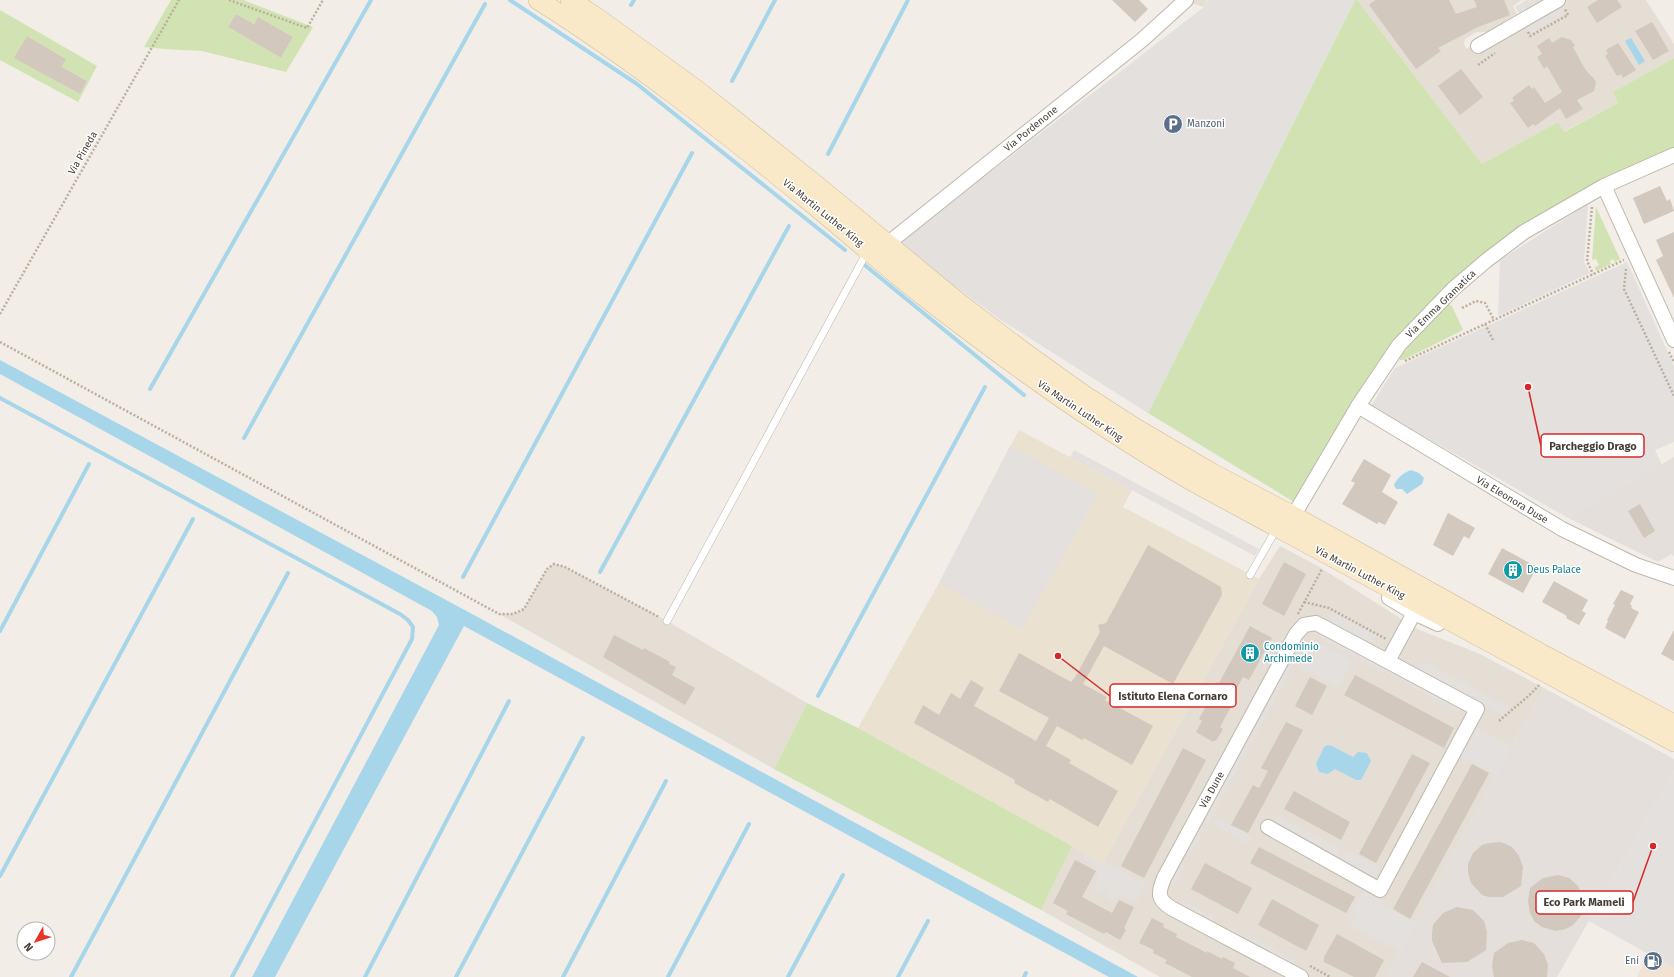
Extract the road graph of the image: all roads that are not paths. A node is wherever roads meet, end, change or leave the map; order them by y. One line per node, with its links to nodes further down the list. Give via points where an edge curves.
1 (538, 0): 8 (main road, Via Martin Luther King, via 593,35 680,98)
2 (570, 0): 8 (main road, Via Martin Luther King, via 697,90 815,184)
3 (1186, 0): 8 (street, Via Pordenone, via 1142,40)
4 (1558, 0): 5 (street)
5 (1478, 46)
6 (1674, 155): 7 (street, Via Emma Gramatica)
7 (1604, 186): 9 (street); 10 (street, Via Emma Gramatica, via 1524,232 1453,289 1399,345)
8 (876, 250): 11 (main road, Via Martin Luther King, via 1137,429 1212,473); 12 (main road, Via Martin Luther King, via 924,297 1058,397 1150,457); 17 (lane)
9 (1671, 344)
10 (1358, 406): 11 (street, Via Emma Gramatica, via 1298,508); 15 (street, Via Eleonora Duse, via 1562,529 1636,565)
11 (1290, 514): 12 (street, Via Emma Gramatica); 20 (main road, Via Martin Luther King, via 1537,652)
12 (1277, 528): 13 (main road, Via Martin Luther King); 14 (lane)
13 (1348, 566): 16 (street, via 1378,592); 18 (main road, Via Martin Luther King)
14 (1250, 575)
15 (1674, 578)
16 (1414, 613): 18 (street, via 1462,635); 19 (street)
17 (667, 621)
18 (1498, 647): 21 (main road, Via Martin Luther King)
19 (1388, 661): 22 (street, Via Dune, via 1477,709 1380,890); 23 (street, Via Dune, via 1316,623 1304,625 1299,629 1160,889 1161,900 1171,908)
20 (1674, 724)
21 (1674, 742)
22 (1268, 827)
23 (1305, 972)

